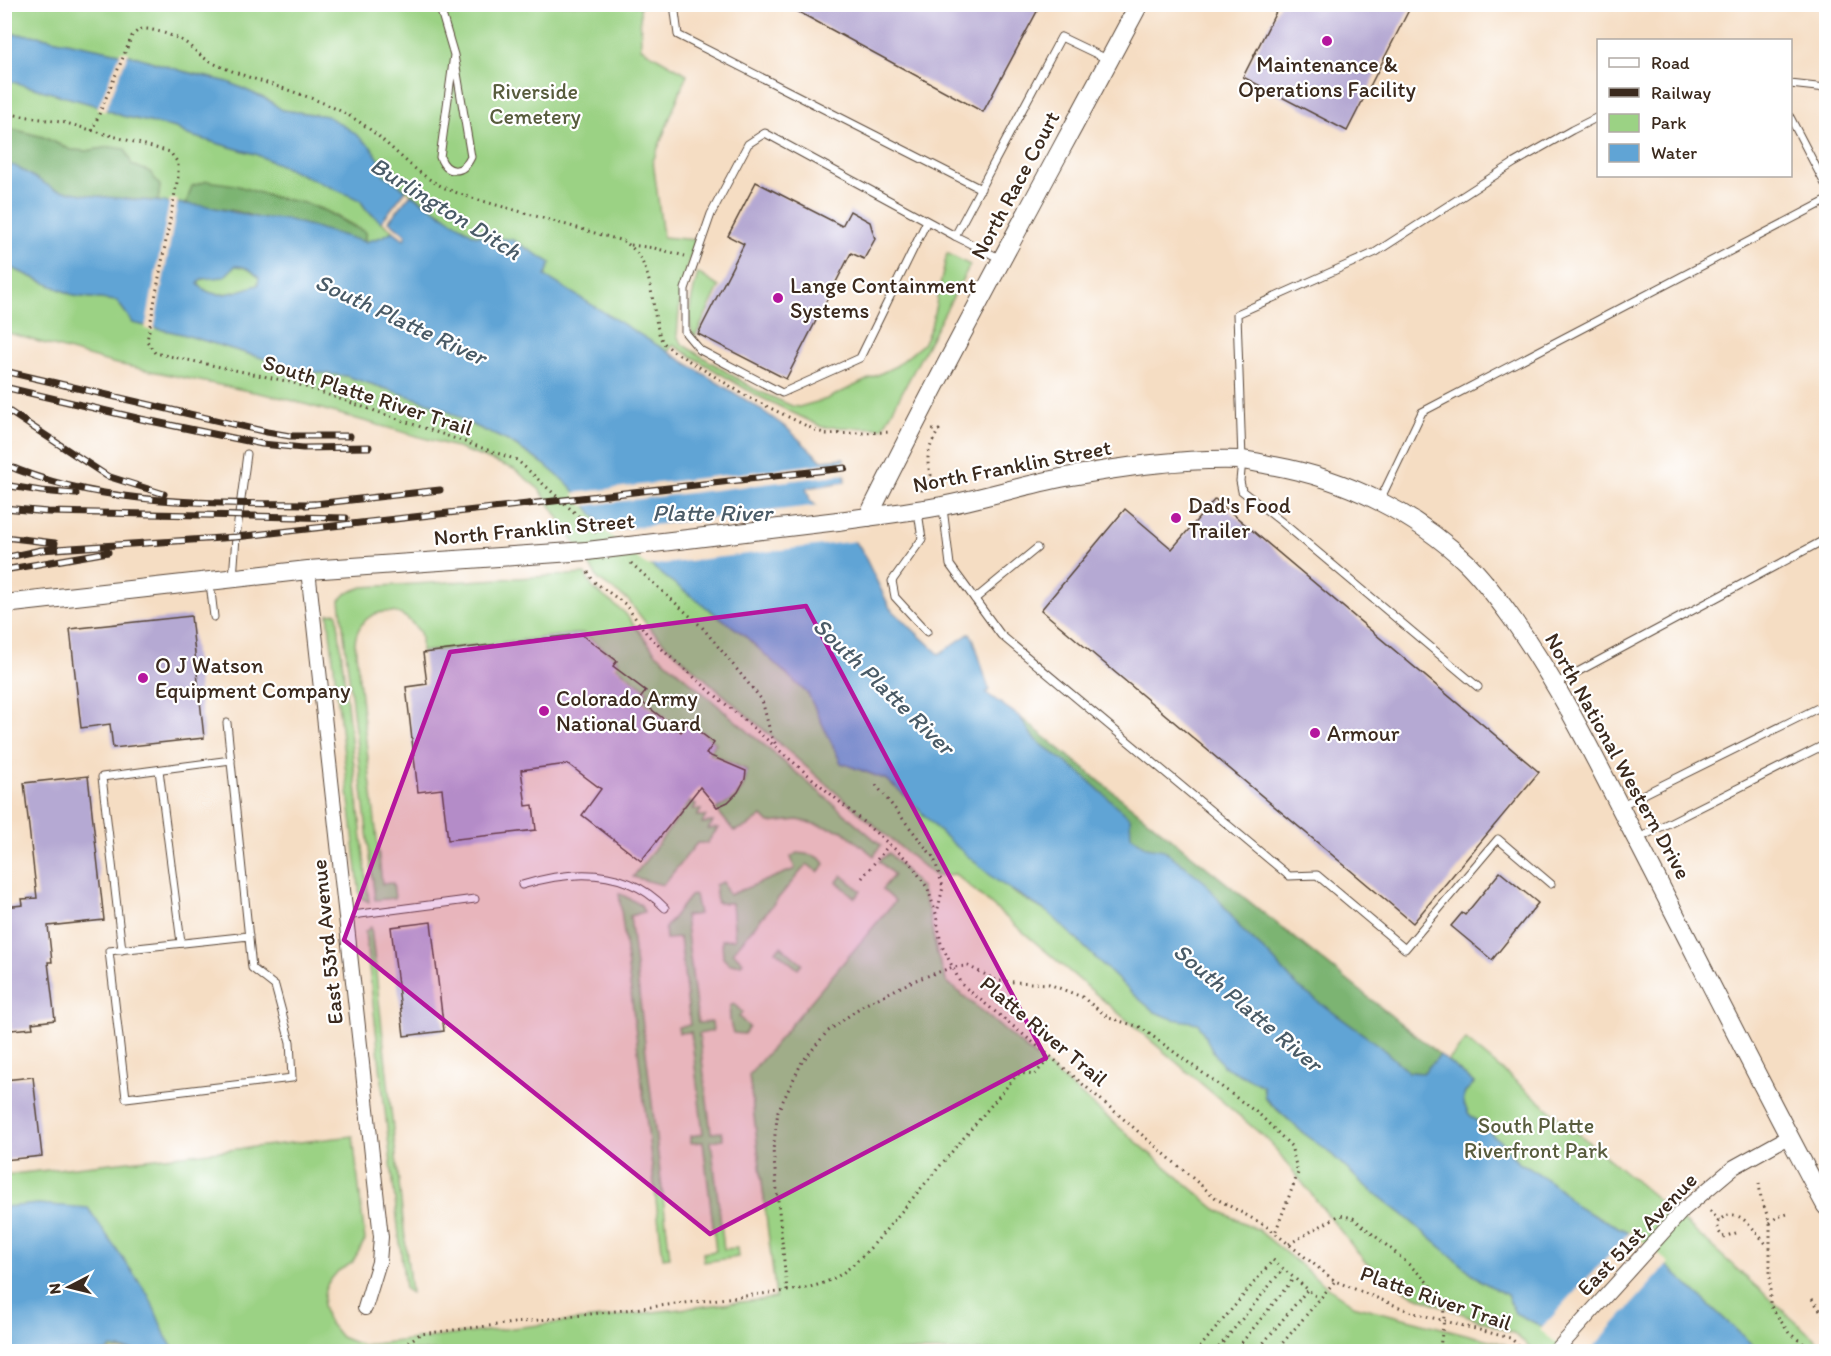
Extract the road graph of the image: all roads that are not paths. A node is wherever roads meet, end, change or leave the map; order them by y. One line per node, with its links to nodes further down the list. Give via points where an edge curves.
1 (439, 4): 4 (lane)
2 (674, 4): 11 (lane, via 678,35)
3 (1139, 4): 5 (street, North Race Court)
4 (454, 56): 4 (lane, via 440,157 450,170 459,170 467,166 471,157)
5 (1110, 60): 11 (lane, via 1061,37); 15 (street, North Race Court)
6 (1792, 84): 7 (lane)
7 (1827, 88)
8 (1597, 118): 17 (lane, via 1514,163 1376,252 1237,314)
9 (1792, 119): 10 (lane)
10 (1827, 186)
11 (981, 189): 14 (lane)
12 (1827, 201): 18 (lane, via 1422,412)
13 (927, 221): 13 (lane, via 765,133 748,144 711,214 685,289 685,332 700,350 782,393 860,358); 14 (lane)
14 (955, 236): 15 (lane)
15 (1001, 260): 21 (street, North Race Court)
16 (247, 454): 25 (lane)
17 (1242, 460): 18 (street, North National Western Drive, via 1335,482); 19 (street, North Franklin Street, via 1169,463 1065,477); 32 (lane, via 1242,491)
18 (1379, 502): 31 (street, North National Western Drive, via 1418,523 1470,566 1502,604)
19 (943, 506): 20 (street, North Franklin Street); 27 (lane, via 950,565)
20 (918, 509): 21 (street, North Franklin Street); 30 (lane, via 922,539 892,581 895,597)
21 (868, 517): 24 (street, North Franklin Street, bridge, via 587,551)
22 (1827, 539): 31 (lane)
23 (1037, 548): 27 (lane)
24 (308, 570): 25 (street, North Franklin Street); 44 (street, East 53rd Avenue)
25 (233, 578): 26 (street, North Franklin Street)
26 (210, 581): 28 (street, North Franklin Street); 29 (lane)
27 (975, 599): 40 (lane, via 1001,635 1289,876 1317,875 1405,949 1498,839)
28 (4, 604)
29 (214, 618)
30 (927, 632)
31 (1555, 684): 38 (street, North National Western Drive)
32 (1478, 687)
33 (1827, 704): 38 (lane)
34 (227, 723): 36 (lane)
35 (1827, 744): 39 (lane)
36 (231, 760): 37 (lane); 45 (lane)
37 (159, 770): 46 (lane); 47 (lane, via 102,777)
38 (1620, 806): 39 (street, North National Western Drive)
39 (1637, 839): 48 (street, North National Western Drive)
40 (1551, 884)
41 (522, 885): 43 (lane, via 567,874 604,876 639,889)
42 (475, 899): 44 (lane)
43 (665, 908)
44 (345, 916): 50 (street, East 53rd Avenue, via 381,1237 379,1262)
45 (249, 936): 46 (lane); 47 (lane, via 252,968 275,986 290,1042 292,1078 126,1098 109,951)
46 (181, 943): 47 (lane)
47 (122, 950)
48 (1788, 1137): 49 (street, North National Western Drive); 51 (street, East 51st Avenue, via 1734,1167 1683,1210)
49 (1827, 1206)
50 (365, 1308)
51 (1555, 1352)

